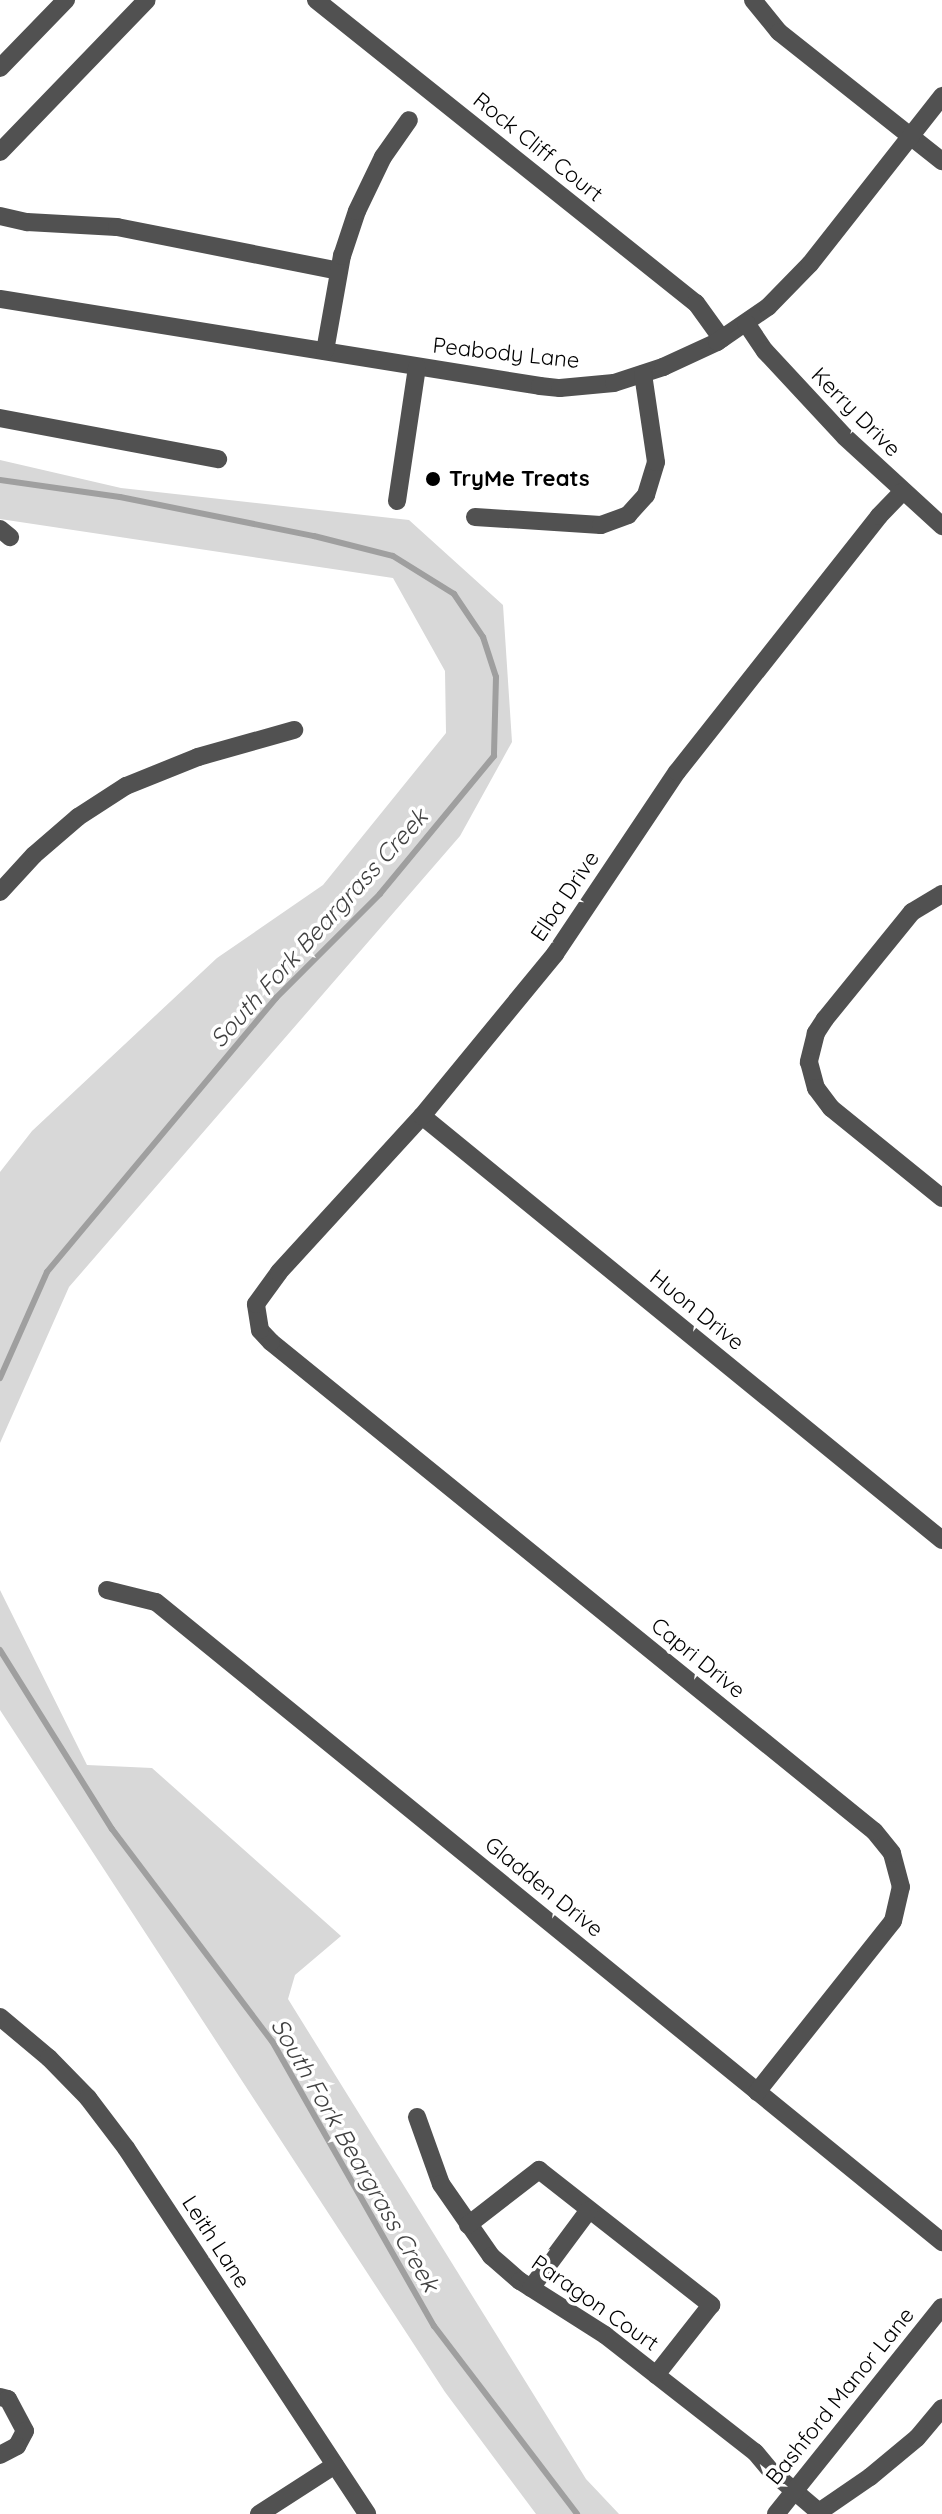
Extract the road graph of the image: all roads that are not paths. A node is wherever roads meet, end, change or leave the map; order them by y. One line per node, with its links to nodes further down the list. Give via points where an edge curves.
1 (66, 0): 5 (street)
2 (316, 0): 15 (street, Rock Cliff Court, via 696,303)
3 (753, 0): 8 (street, via 779,32)
4 (135, 4): 9 (street)
5 (0, 68)
6 (942, 96): 8 (street, Peabody Lane)
7 (409, 120): 12 (street, via 369,184)
8 (910, 137): 10 (street); 14 (street, Peabody Lane, via 810,264)
9 (1, 149)
10 (942, 161)
11 (0, 216): 12 (street, via 117,227)
12 (339, 271): 16 (street)
13 (0, 299): 16 (street, Peabody Lane)
14 (746, 323): 15 (street, Peabody Lane); 21 (street, Kerry Drive, via 794,383)
15 (722, 339): 18 (street, Peabody Lane)
16 (325, 351): 17 (street, Peabody Lane)
17 (417, 367): 18 (street, Peabody Lane, via 560,388 614,383); 22 (street)
18 (643, 374): 23 (street, via 656,462 646,495 628,515 601,525)
19 (0, 418): 20 (street)
20 (218, 459)
21 (902, 492): 24 (street, Kerry Drive); 28 (street, Elba Drive, via 677,772 555,954)
22 (397, 501)
23 (475, 517)
24 (942, 526)
25 (294, 730): 26 (street, via 198,757 126,786 78,817)
26 (0, 892)
27 (942, 894): 29 (street, via 912,912 816,1033 811,1047 811,1076 831,1108)
28 (422, 1116): 30 (street, Elba Drive, via 262,1291); 31 (street, Huon Drive)
29 (942, 1198)
30 (255, 1314): 34 (street, Capri Drive, via 271,1342 874,1831 892,1853 901,1887 893,1921)
31 (942, 1540)
32 (107, 1590): 34 (street, Gladden Drive, via 156,1602)
33 (3, 2026): 45 (street, Leith Lane, via 49,2058 126,2148)
34 (757, 2092): 38 (street, Gladden Drive)
35 (417, 2117): 37 (street, Paragon Court, via 441,2184)
36 (589, 2210): 37 (street, via 539,2170); 39 (street); 41 (street, via 711,2305)
37 (468, 2225): 39 (street, Paragon Court, via 491,2256)
38 (942, 2242)
39 (531, 2288): 41 (street, Paragon Court)
40 (942, 2307): 46 (street, Bashford Manor Lane)
41 (656, 2375): 46 (street, Paragon Court, via 755,2452)
42 (0, 2397): 44 (street, via 8,2399 25,2431 17,2446)
43 (942, 2408): 47 (street, via 917,2438)
44 (0, 2455)
45 (335, 2465): 48 (street); 49 (street, Leith Lane)
46 (794, 2492): 47 (street, Paragon Court); 50 (street, Bashford Manor Lane)
47 (819, 2513)
48 (259, 2514)
49 (367, 2514)
50 (776, 2514)

